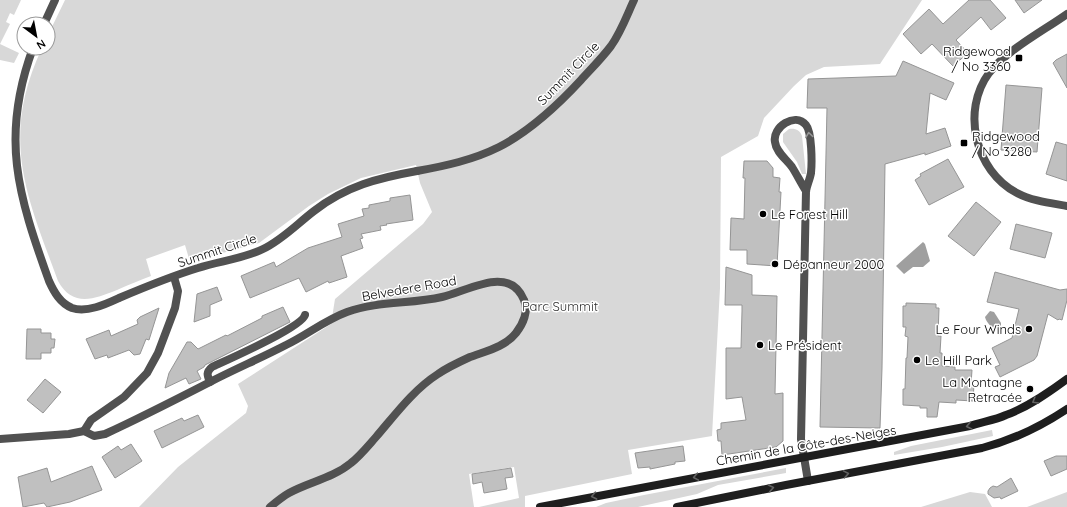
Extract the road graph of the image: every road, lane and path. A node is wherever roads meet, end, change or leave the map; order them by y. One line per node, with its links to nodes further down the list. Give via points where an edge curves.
1 (54, 0): 4 (street)
2 (634, 0): 8 (street, Summit Circle, via 611,46 565,98 514,138 489,151 455,163 372,180 342,193 315,210 262,250)
3 (1067, 14): 7 (street, via 1010,53 992,70 980,91 975,122 976,136 982,154 1000,180 1027,197)
4 (47, 16)
5 (30, 56): 8 (street, Summit Circle, via 14,98 11,115 11,158 18,192 31,232 55,293 62,302 72,308 85,309)
6 (806, 191): 6 (street, one-way to 6, via 810,174 809,131 802,121 790,121 777,130 775,144); 15 (street, via 801,439)
7 (1067, 206)
8 (174, 277): 13 (street, via 178,292 175,308 158,353 147,373 124,397 92,420)
9 (305, 315): 11 (street, via 301,322 293,327 212,367 207,375)
10 (1067, 379): 15 (main road, Chemin de la Côte-des-Neiges, one-way to 15, via 1027,406 998,418)
11 (210, 382): 13 (street, Belvedere Road, via 105,434 94,436); 17 (street, Belvedere Road, via 289,344 334,318 366,307 429,300 496,281 514,285 526,302 523,322 507,342 453,364 439,373 408,400 350,465 327,478 289,493)
12 (1067, 409): 16 (main road, one-way to 12, via 962,453 1004,442 1035,429)
13 (84, 431): 14 (street, Belvedere Road)
14 (0, 440)
15 (803, 457): 16 (street); 18 (main road, Chemin de la Côte-des-Neiges, one-way to 18)
16 (808, 481): 19 (main road, one-way to 16)
17 (270, 507)
18 (540, 507)
19 (677, 507)

